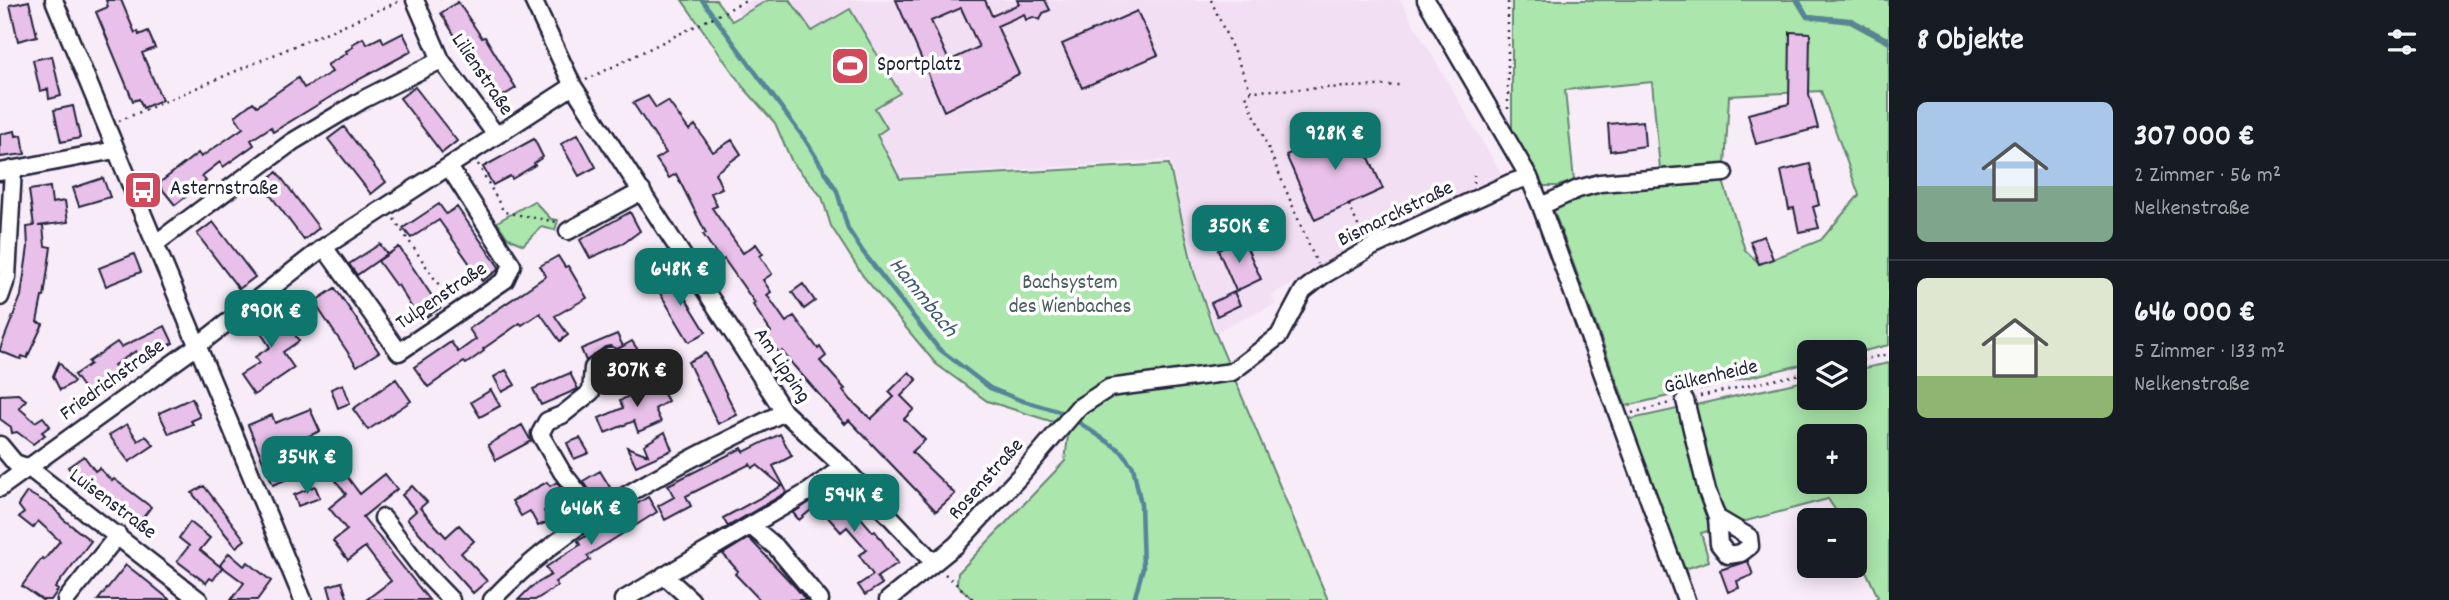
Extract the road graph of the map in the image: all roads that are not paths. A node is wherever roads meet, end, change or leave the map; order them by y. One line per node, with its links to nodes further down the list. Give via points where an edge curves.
1 (54, 0): 8 (street)
2 (415, 0): 5 (street, Lilienstraße)
3 (534, 0): 6 (street, Am Lipping)
4 (1426, 0): 12 (street)
5 (441, 60): 7 (street, Lilienstraße); 16 (street, via 292,142)
6 (573, 86): 7 (street, Friedrichstraße); 13 (street, Am Lipping)
7 (496, 135): 9 (street, Friedrichstraße)
8 (115, 150): 10 (street); 16 (street)
9 (449, 167): 17 (street, Friedrichstraße); 17 (street, Tulpenstraße, via 512,265 505,280 399,352)
10 (6, 171): 18 (street, via 7,277)
11 (1724, 173): 14 (street, via 1600,183)
12 (1529, 177): 14 (street); 22 (street, Bismarckstraße, via 1368,249 1322,276 1303,291 1279,336 1232,372 1109,388)
13 (642, 191): 15 (street); 23 (street, Am Lipping)
14 (1541, 206): 44 (street)
15 (573, 228)
16 (155, 244): 19 (street)
17 (324, 247): 19 (street, Friedrichstraße, via 223,335)
18 (0, 297)
19 (197, 346): 26 (street, Friedrichstraße); 37 (street)
20 (610, 356): 28 (street, via 593,368 591,392 547,421 540,434)
21 (1685, 400): 29 (street)
22 (1078, 408): 33 (street, Rosenstraße, via 965,536)
23 (784, 412): 25 (street, Am Lipping); 28 (street, via 669,469)
24 (0, 445): 26 (street, Luisenstraße, via 15,463)
25 (843, 467): 31 (street); 33 (street, Am Lipping)
26 (29, 468): 27 (street, Friedrichstraße); 32 (street, Luisenstraße)
27 (0, 488)
28 (595, 514): 39 (street, via 517,574)
29 (1717, 517)
30 (383, 518): 38 (street)
31 (751, 526): 34 (street); 42 (street, via 776,547)
32 (118, 535): 35 (street); 36 (street, Luisenstraße)
33 (933, 563): 43 (street, Rosenstraße)
34 (664, 575): 40 (street); 41 (street)
35 (66, 600)
36 (199, 600)
37 (303, 600)
38 (451, 600)
39 (492, 600)
40 (623, 600)
41 (691, 600)
42 (820, 600)
43 (888, 600)
44 (1686, 600)

